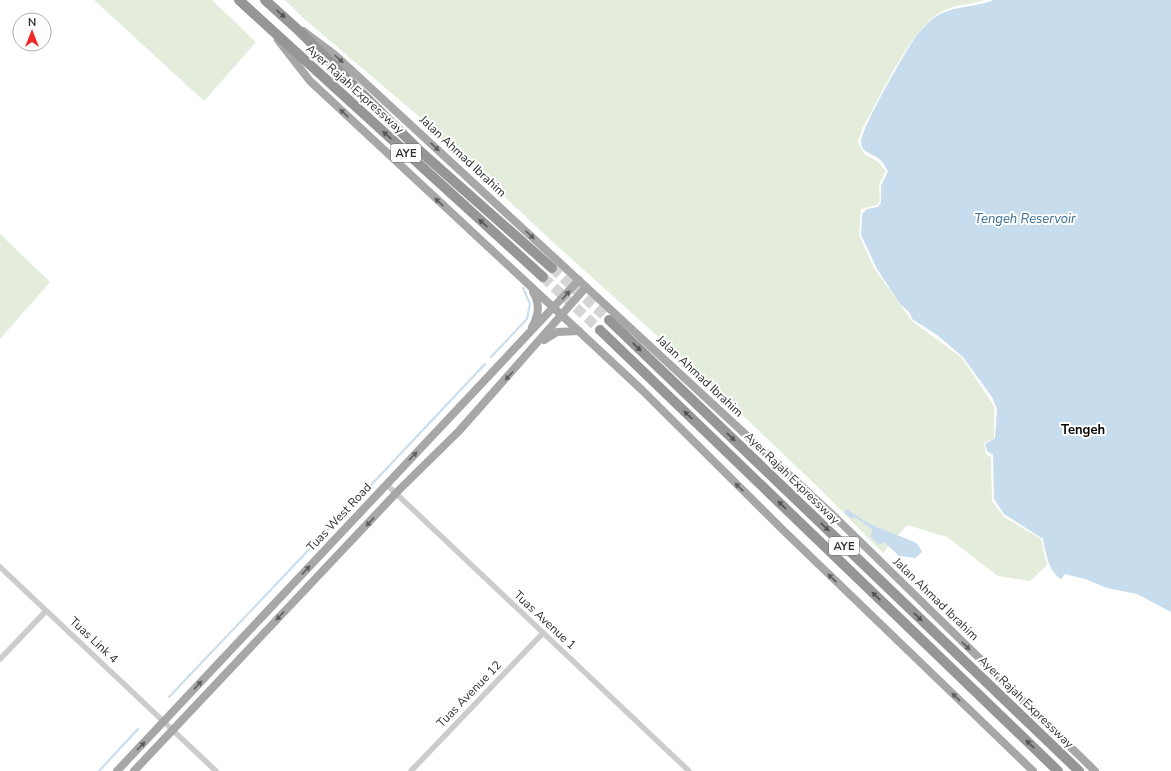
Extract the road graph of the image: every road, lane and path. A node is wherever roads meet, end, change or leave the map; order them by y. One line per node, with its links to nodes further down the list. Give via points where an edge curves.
1 (239, 0): 3 (highway, Ayer Rajah Expressway / AYE)
2 (265, 0): 4 (highway, Ayer Rajah Expressway / AYE, one-way to 4)
3 (269, 28): 6 (highway, Ayer Rajah Expressway / AYE, one-way to 3); 8 (main road, one-way to 3, via 310,81)
4 (296, 28): 5 (highway, Ayer Rajah Expressway / AYE, via 421,152); 7 (main road, Jalan Ahmad Ibrahim, one-way to 7, via 306,32 335,55)
5 (552, 268)
6 (543, 277)
7 (579, 280): 9 (main road, Jalan Ahmad Ibrahim); 10 (main road, Tuas West Road, one-way to 7)
8 (529, 286): 10 (main road); 15 (main road, via 536,297 538,308 534,323)
9 (586, 287): 11 (main road, Tuas West Road); 33 (main road, Jalan Ahmad Ibrahim, one-way to 33, via 837,519)
10 (554, 309): 11 (main road); 15 (main road, Tuas West Road)
11 (561, 315): 14 (main road); 16 (main road, Tuas West Road)
12 (609, 320): 32 (highway, Ayer Rajah Expressway / AYE, one-way to 32)
13 (600, 330): 31 (highway, AYE, one-way to 13)
14 (579, 331): 16 (main road, via 552,334); 30 (main road, one-way to 14)
15 (525, 339): 17 (main road, Tuas West Road, one-way to 15)
16 (535, 347): 18 (main road, Tuas West Road, one-way to 18, via 459,431)
17 (386, 484): 18 (street, Tuas Avenue 1); 23 (main road, Tuas West Road, one-way to 17)
18 (396, 493): 21 (street, Tuas Avenue 1); 24 (main road, Tuas West Road, one-way to 24)
19 (0, 566): 20 (street, Tuas Link 4)
20 (46, 611): 22 (street); 23 (street, Tuas Link 4)
21 (543, 633): 28 (street, Tuas Avenue 12); 29 (street, Tuas Avenue 1)
22 (0, 659)
23 (164, 721): 24 (street, Tuas Link 4); 25 (main road, Tuas West Road, one-way to 23)
24 (173, 730): 26 (main road, Tuas West Road); 27 (street, Tuas Link 4)
25 (117, 771)
26 (134, 771)
27 (216, 771)
28 (411, 771)
29 (689, 771)
30 (1033, 771)
31 (1058, 771)
32 (1079, 771)
33 (1095, 771)

